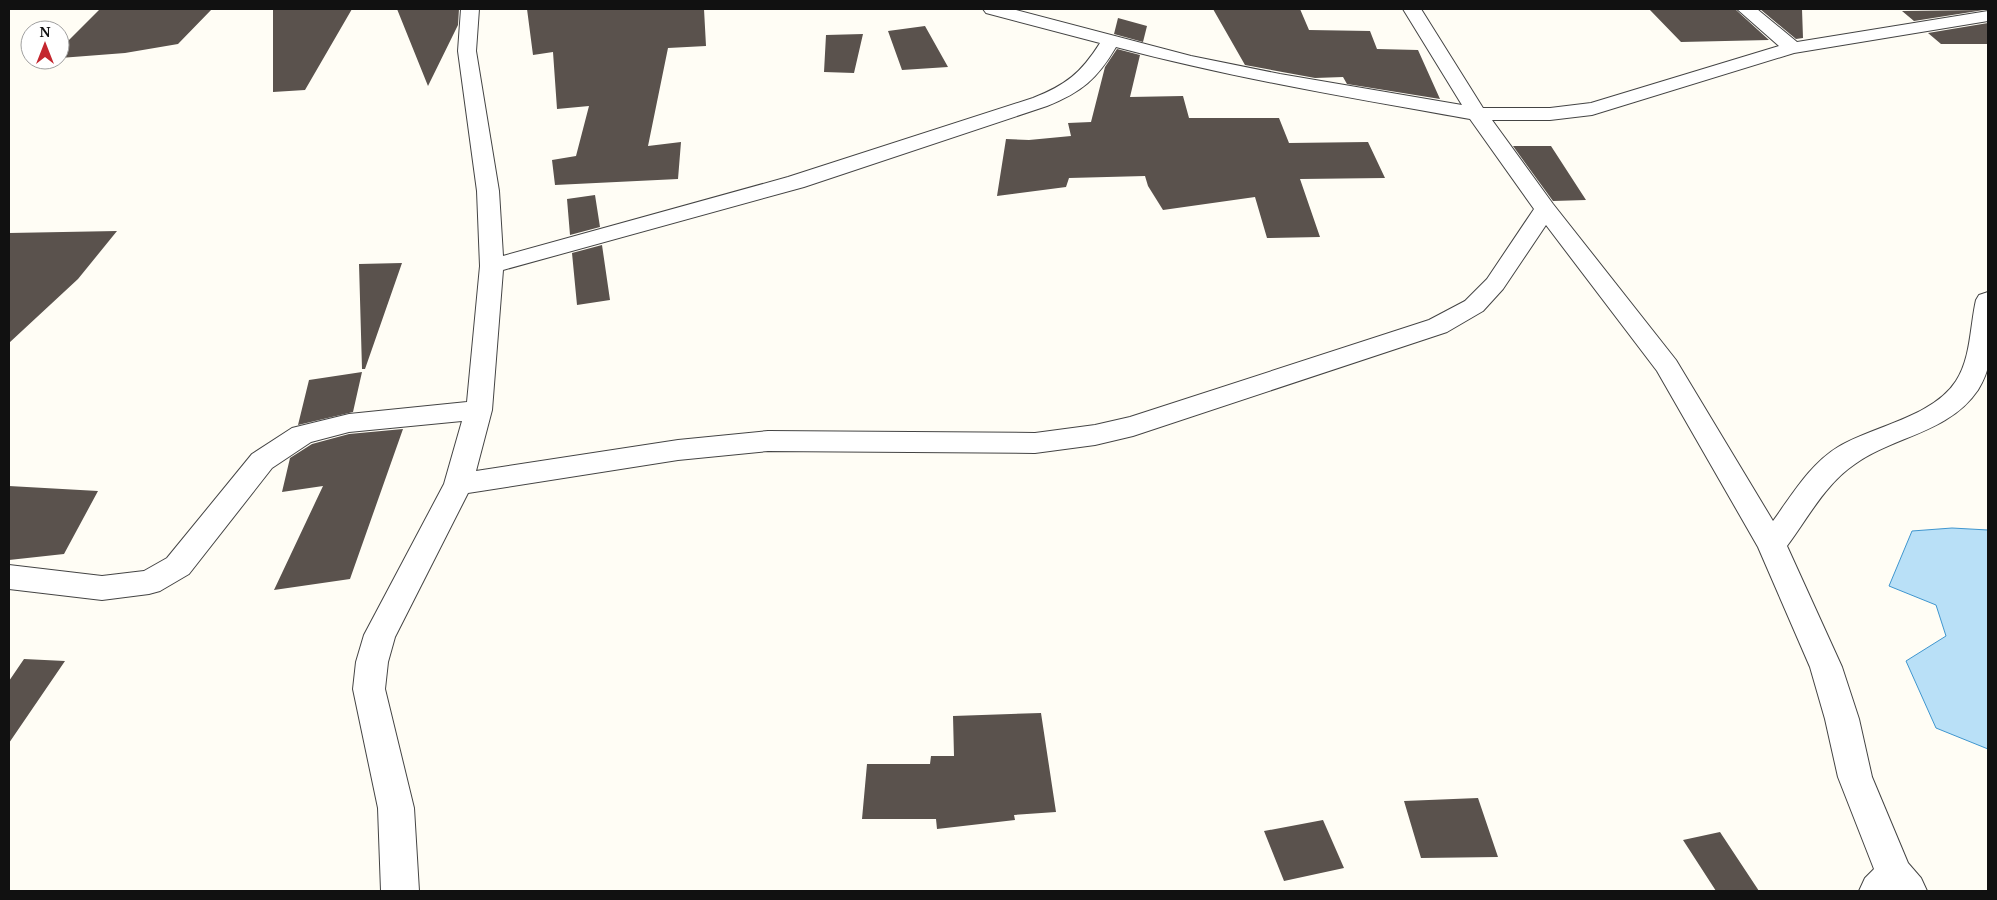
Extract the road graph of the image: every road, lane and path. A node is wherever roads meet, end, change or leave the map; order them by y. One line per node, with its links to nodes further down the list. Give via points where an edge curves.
1 (470, 9): 10 (street, via 467,51 488,191)
2 (992, 9): 6 (street)
3 (1412, 9): 8 (street)
4 (1746, 9): 7 (street)
5 (1988, 16): 7 (street)
6 (1110, 42): 8 (street, via 1280,80); 10 (street, via 1092,72 1068,92 796,182)
7 (1793, 48): 8 (street, via 1592,109 1550,114)
8 (1476, 114): 9 (street)
9 (1545, 209): 13 (street, via 1495,284 1474,306 1438,326 1133,426 1035,444 768,441 678,450); 14 (street, via 1667,366)
10 (492, 266): 12 (street)
11 (1988, 300): 14 (street, via 1977,363 1964,390 1943,410 1846,455 1822,478)
12 (478, 410): 13 (street); 15 (street, via 349,423 302,435 262,461 178,566 148,582 102,588)
13 (458, 484): 17 (street, via 380,635 372,662 369,689 396,808)
14 (1772, 545): 16 (street, via 1826,667 1855,777)
15 (9, 577)
16 (1893, 886)
17 (400, 891)

